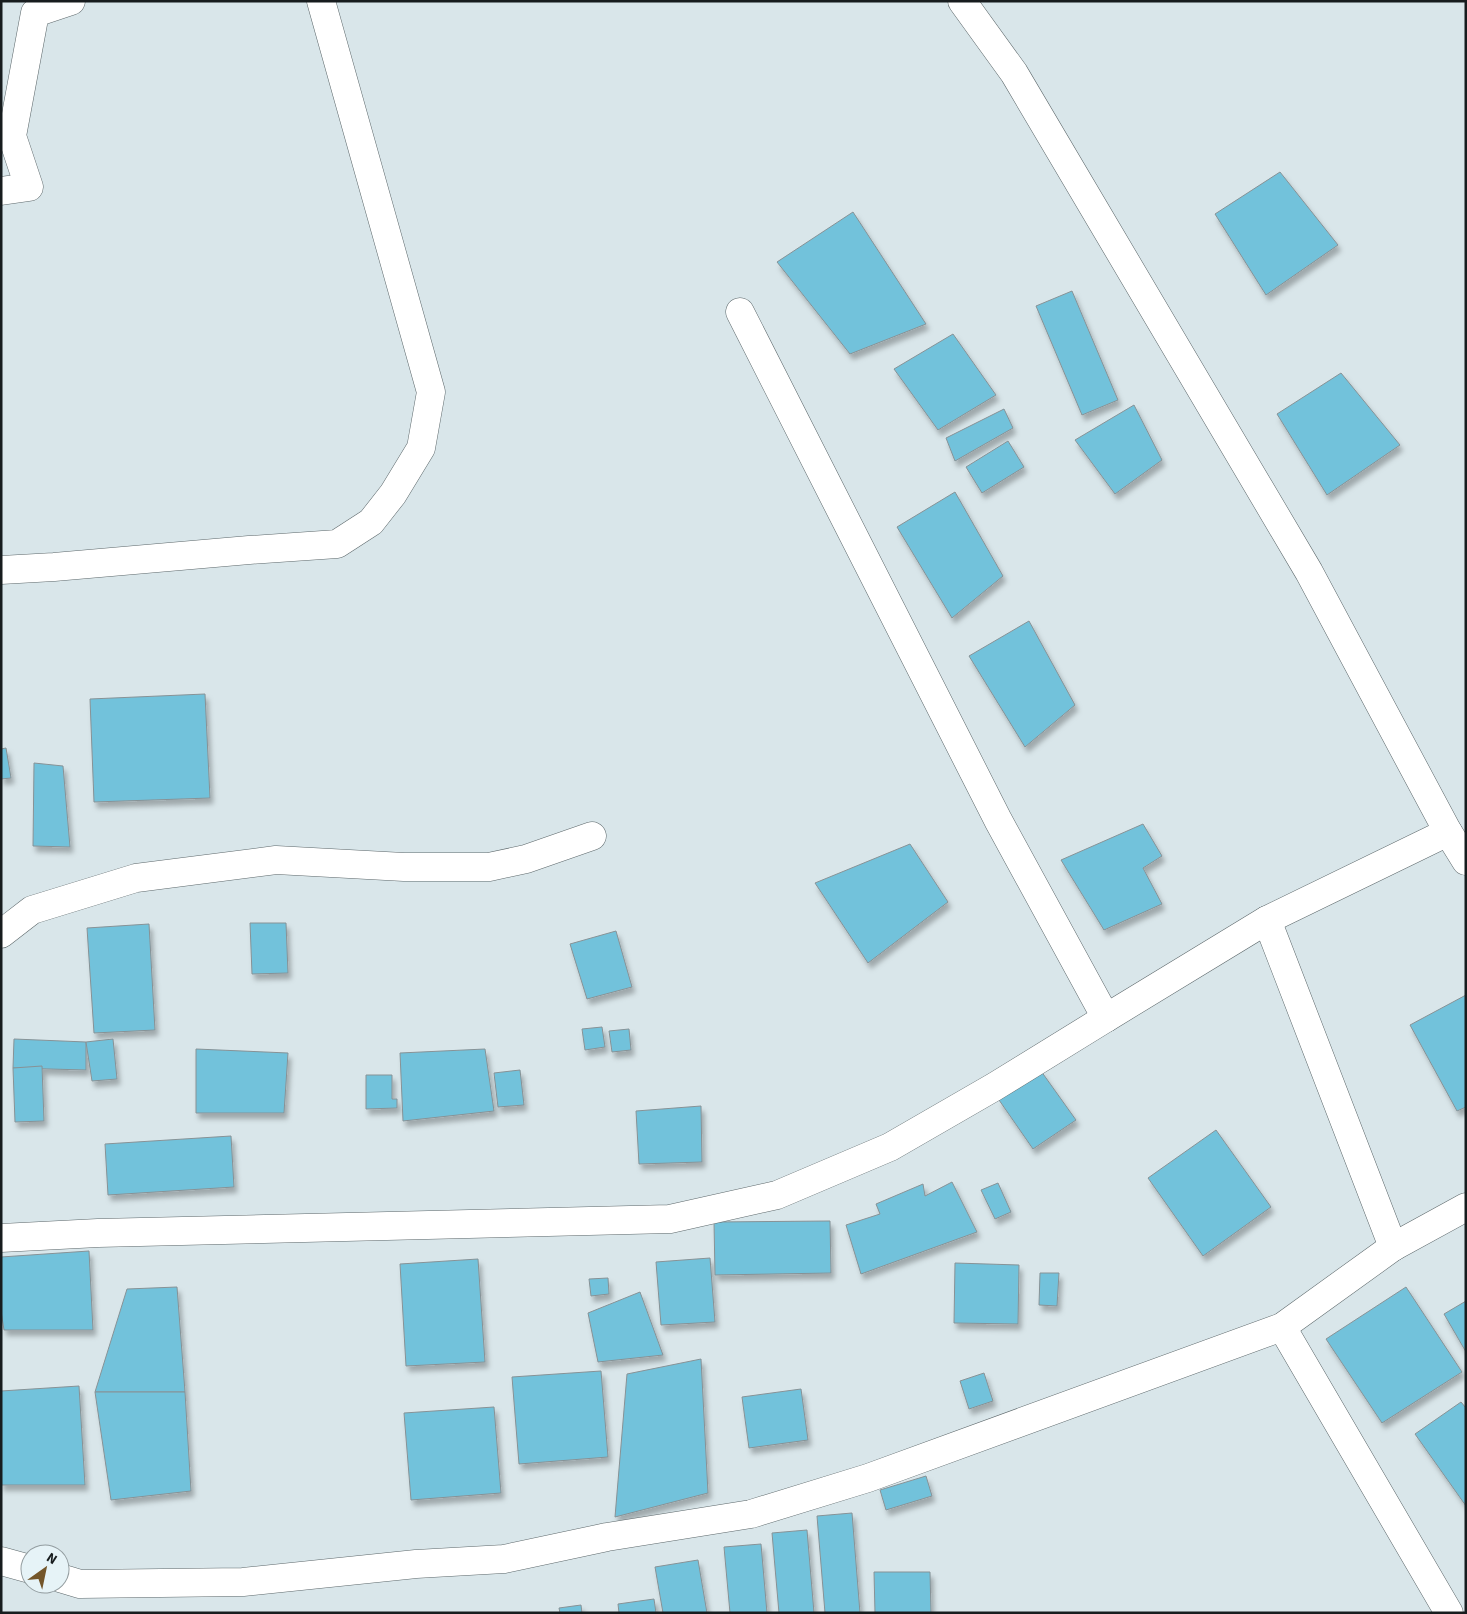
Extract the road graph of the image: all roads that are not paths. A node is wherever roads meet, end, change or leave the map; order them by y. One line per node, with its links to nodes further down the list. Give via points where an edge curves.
1 (71, 1): 4 (street, via 35,13 12,136 29,187)
2 (321, 1): 6 (street, via 430,392 421,448 393,494 370,522 337,544)
3 (962, 1): 7 (street, via 1014,73 1304,564)
4 (1, 191)
5 (740, 312): 12 (street, via 998,820)
6 (1, 570)
7 (1448, 832): 9 (street); 10 (street)
8 (592, 836): 11 (street, via 526,860 489,867 404,867 276,860 136,878 32,910)
9 (1466, 861)
10 (1266, 920): 12 (street); 15 (street)
11 (1, 934)
12 (1106, 1018): 14 (street, via 994,1088 890,1147 777,1195 670,1219)
13 (1466, 1207): 15 (street)
14 (1, 1238)
15 (1393, 1247): 16 (street)
16 (1282, 1327): 19 (street, via 877,1475 751,1514 504,1559 416,1564 243,1582 80,1584); 21 (street)
17 (1, 1561): 18 (street)
18 (20, 1566)
19 (70, 1581)
20 (1466, 1608): 22 (street)
21 (1449, 1613)
22 (1456, 1613)

